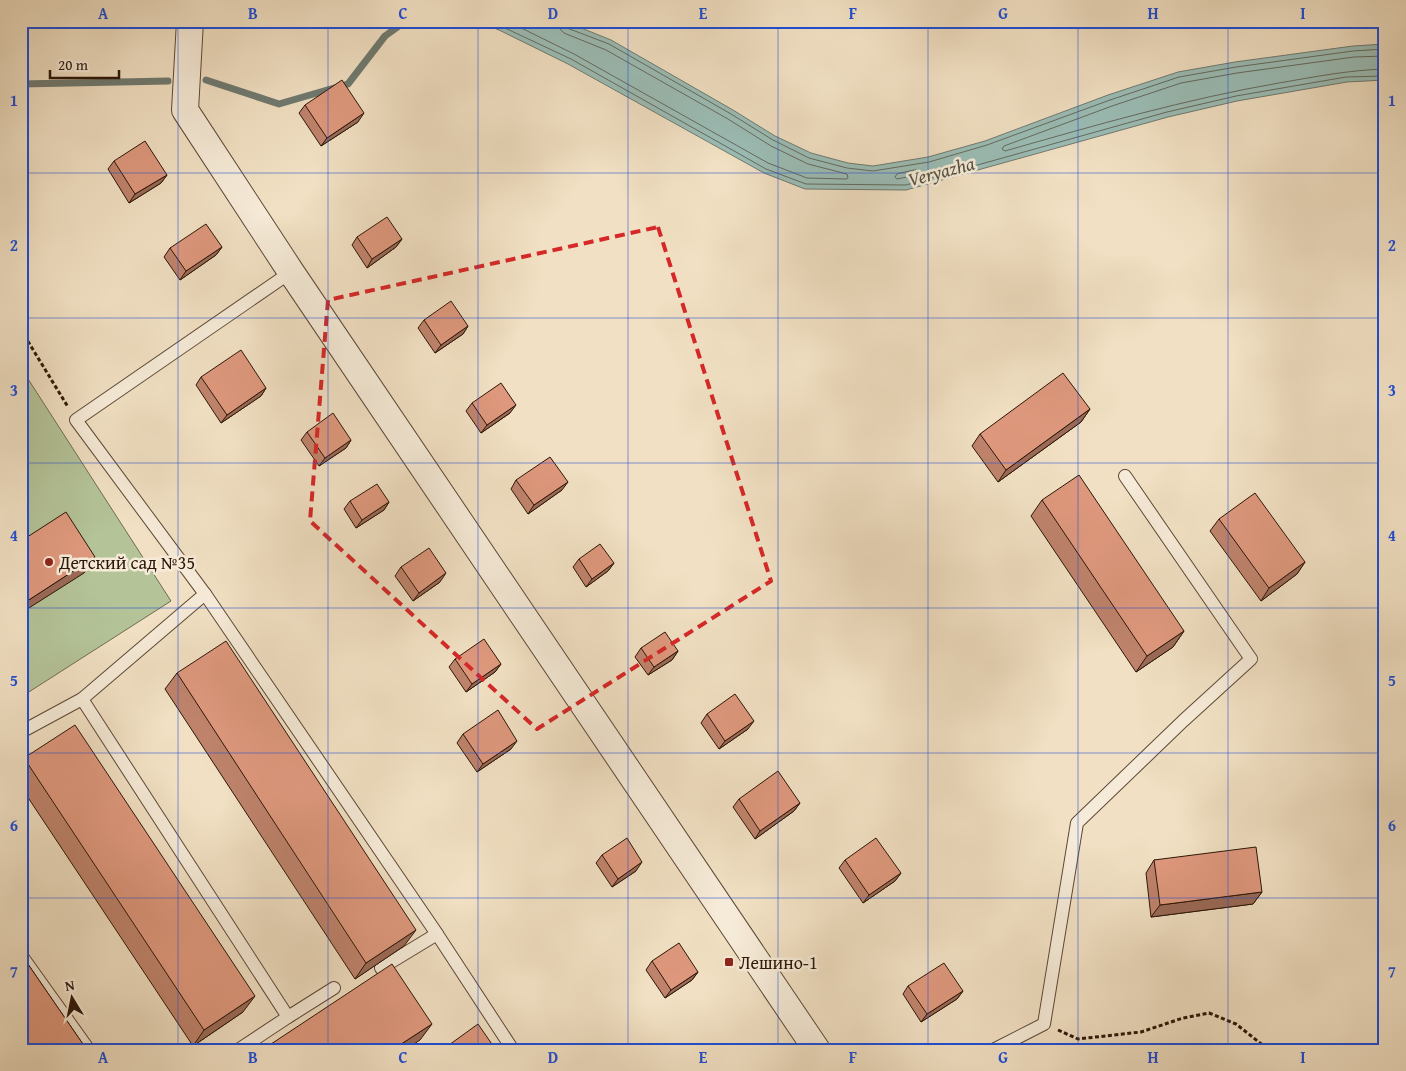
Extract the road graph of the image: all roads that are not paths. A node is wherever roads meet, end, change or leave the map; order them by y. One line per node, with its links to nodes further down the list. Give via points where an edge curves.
1 (190, 21): 2 (street, via 185,110)
2 (291, 272): 4 (lane, via 76,420); 15 (street)
3 (1125, 476): 16 (lane, via 1251,659 1077,823 1044,1024)
4 (205, 594): 5 (lane); 7 (lane)
5 (82, 699): 6 (lane); 11 (lane)
6 (21, 732)
7 (437, 934): 9 (lane); 14 (lane)
8 (21, 955): 12 (lane)
9 (381, 968)
10 (334, 988): 11 (lane)
11 (288, 1017): 13 (lane)
12 (89, 1050)
13 (238, 1050)
14 (513, 1050)
15 (817, 1050)
16 (993, 1050)

